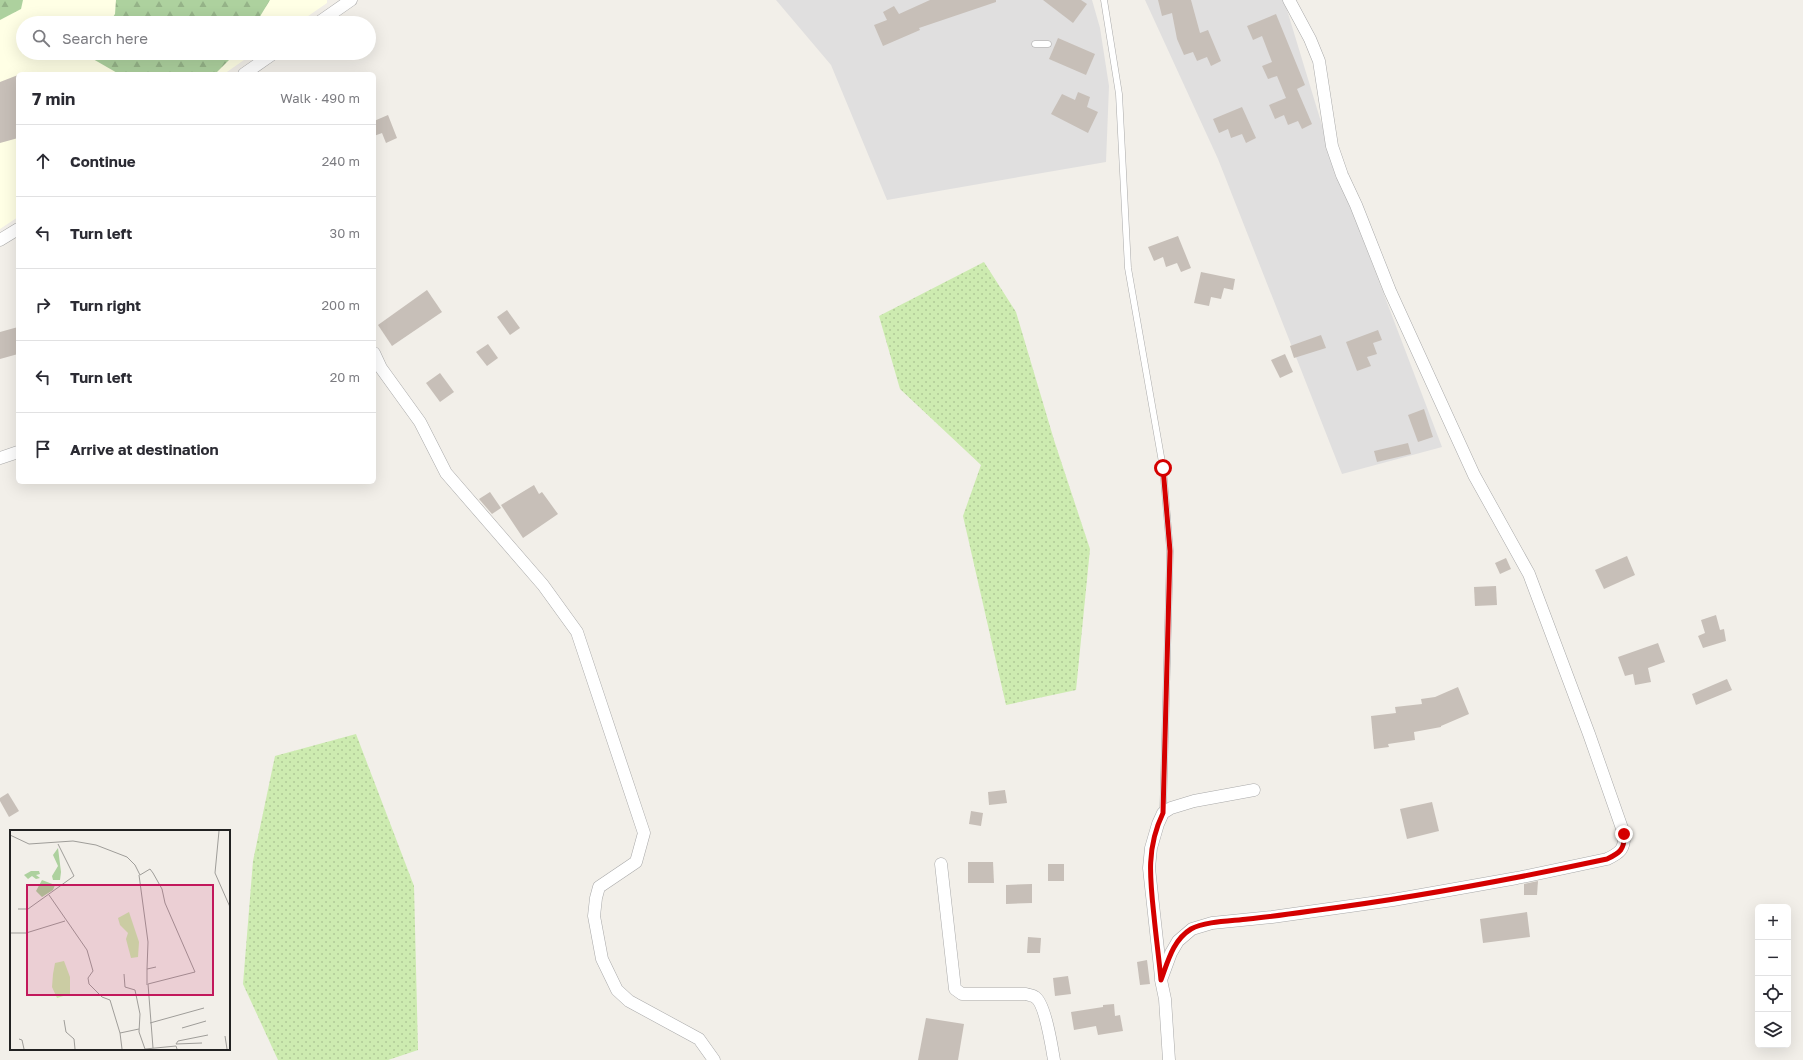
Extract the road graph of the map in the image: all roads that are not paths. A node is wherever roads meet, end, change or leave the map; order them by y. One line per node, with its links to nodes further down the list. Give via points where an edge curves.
1 (351, 0): 4 (street)
2 (1104, 0): 15 (lane, via 1119,94 1128,268 1163,468 1170,551)
3 (1289, 0): 17 (street, via 1310,39 1318,61 1332,146 1342,175 1390,291 1474,475 1528,574 1589,734 1625,843 1622,850 1607,859 1517,878 1393,900 1212,923 1192,928 1178,941)
4 (328, 16)
5 (1035, 44): 6 (lane)
6 (1048, 44)
7 (264, 60): 8 (street)
8 (247, 72)
9 (16, 230): 10 (street)
10 (0, 240)
11 (376, 357): 18 (street, via 420,422 446,473 543,585 577,632 644,833 636,862 599,888 594,916 602,959 617,990 629,1001 699,1039)
12 (16, 453): 13 (street)
13 (0, 458)
14 (1254, 790): 15 (street, via 1194,801)
15 (1163, 813): 17 (street, via 1151,848 1149,868)
16 (940, 864): 19 (street, via 954,989 962,994 1026,994 1035,997 1043,1012)
17 (1161, 980): 20 (street, via 1165,999)
18 (714, 1060)
19 (1054, 1060)
20 (1169, 1060)

